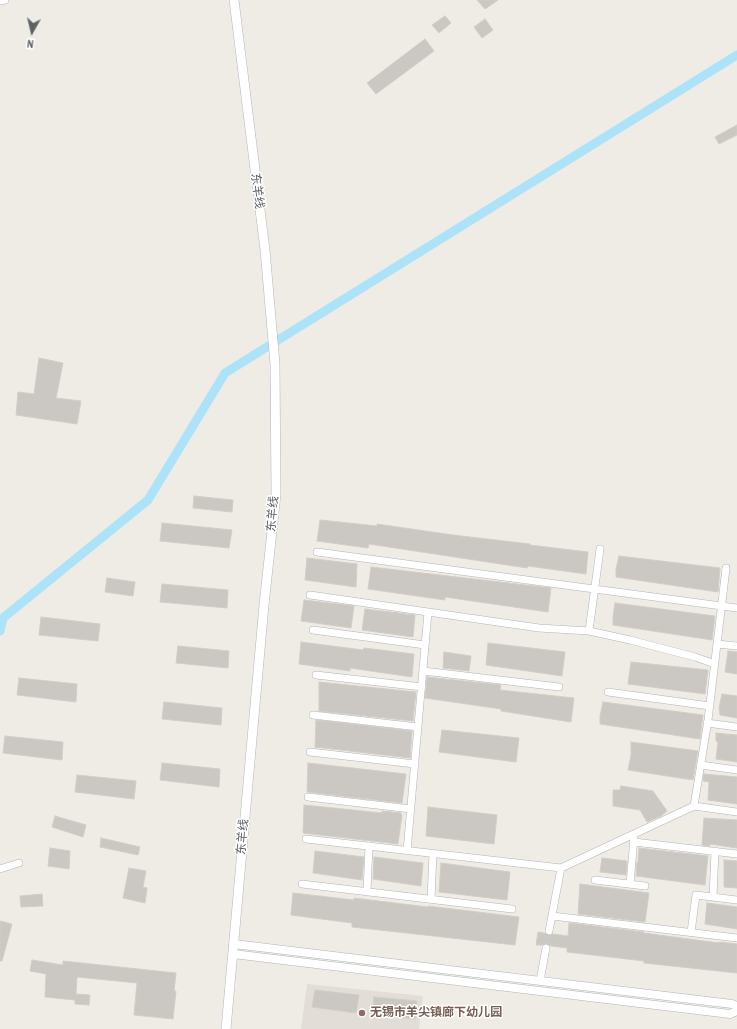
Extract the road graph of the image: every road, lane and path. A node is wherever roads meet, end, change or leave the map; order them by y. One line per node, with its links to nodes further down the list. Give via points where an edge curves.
1 (5, 0): 3 (street)
2 (234, 0): 60 (main road, 东羊线, via 265,250 275,364 276,494)
3 (0, 1)
4 (600, 549): 7 (street)
5 (317, 552): 7 (street)
6 (726, 568): 9 (street)
7 (594, 589): 9 (street); 13 (street)
8 (310, 595): 11 (street)
9 (722, 606): 10 (street); 14 (street)
10 (737, 608)
11 (428, 612): 13 (street, via 538,628); 15 (street)
12 (313, 630): 15 (street)
13 (589, 631): 17 (street)
14 (717, 644): 16 (street); 17 (street)
15 (425, 645): 18 (street)
16 (737, 646)
17 (715, 664): 23 (street)
18 (423, 671): 20 (street); 21 (street)
19 (316, 675): 20 (street)
20 (422, 687): 26 (street)
21 (559, 687)
22 (608, 692): 23 (street)
23 (710, 706): 25 (street)
24 (313, 715): 26 (street)
25 (707, 723): 27 (street); 30 (street)
26 (418, 727): 29 (street)
27 (737, 727)
28 (310, 752): 29 (street)
29 (415, 764): 34 (street)
30 (701, 765): 31 (street); 33 (street)
31 (737, 770)
32 (308, 797): 34 (street)
33 (694, 806): 35 (street); 36 (street)
34 (411, 809): 40 (street)
35 (737, 812)
36 (635, 834): 38 (street); 45 (street)
37 (306, 839): 39 (street)
38 (634, 842): 41 (street); 49 (street)
39 (369, 846): 40 (street); 51 (street)
40 (407, 851): 42 (street)
41 (715, 851): 43 (street); 52 (street)
42 (433, 854): 45 (street); 53 (street)
43 (737, 854)
44 (19, 863): 46 (street)
45 (561, 868): 56 (street)
46 (0, 869)
47 (595, 880): 49 (street)
48 (302, 884): 51 (street)
49 (630, 884): 50 (street)
50 (645, 886)
51 (367, 891): 53 (street)
52 (713, 897): 54 (street); 58 (street, via 696,895)
53 (431, 899): 55 (street)
54 (737, 900)
55 (512, 909)
56 (552, 916): 57 (street); 58 (street)
57 (549, 930)
58 (691, 932): 59 (street)
59 (737, 938)
60 (234, 944): 62 (main road, 东羊线); 63 (street)
61 (546, 948): 63 (street)
62 (233, 954): 65 (street, via 730,1014); 66 (main road, 东羊线)
63 (540, 981): 64 (street)
64 (737, 1006)
65 (737, 1011)
66 (226, 1029)

